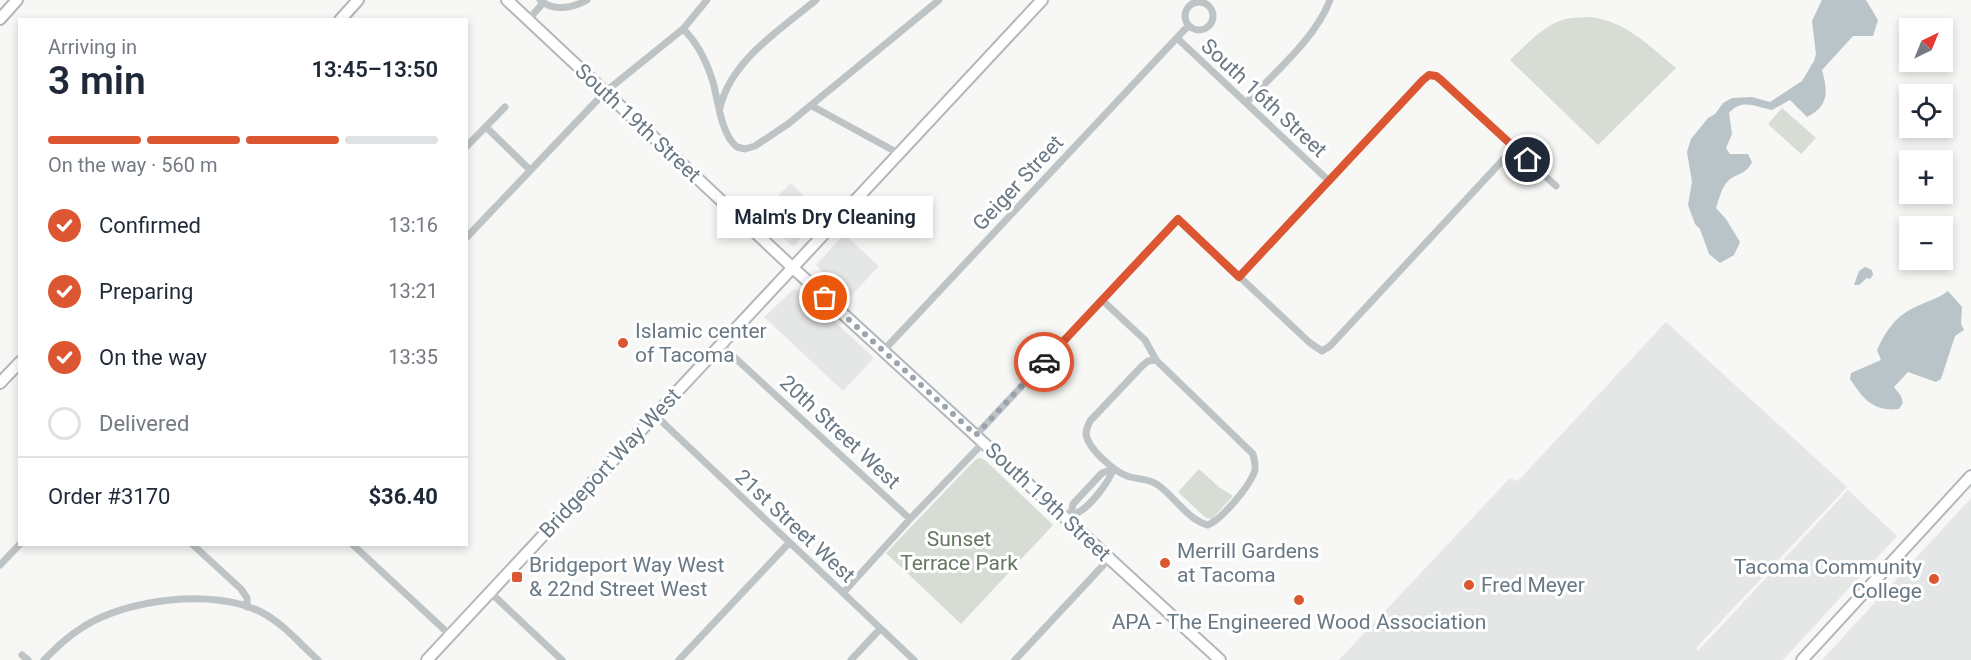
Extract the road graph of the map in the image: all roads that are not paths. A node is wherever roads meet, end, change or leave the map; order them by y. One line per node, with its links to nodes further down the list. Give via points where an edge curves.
1 (17, 0): 12 (main road)
2 (358, 0): 11 (main road)
3 (507, 0): 13 (main road, South 19th Street)
4 (587, 0): 10 (street, via 563,8)
5 (707, 0): 15 (street)
6 (816, 0): 21 (street, via 743,62)
7 (939, 0): 19 (street)
8 (1042, 0): 25 (main road, Bridgeport Way West)
9 (1330, 0): 18 (street, via 1312,31)
10 (541, 2): 13 (street)
11 (342, 18)
12 (0, 19)
13 (528, 20): 17 (main road, South 19th Street)
14 (1188, 26): 14 (street, via 1199,30 1210,25 1213,17 1209,6 1198,2 1187,7 1184,15); 16 (street, Geiger Street)
15 (683, 29): 17 (street); 21 (street, via 706,65)
16 (1177, 38): 18 (street, South 16th Street); 34 (street, Geiger Street)
17 (605, 92): 26 (street); 30 (main road, South 19th Street)
18 (1246, 103): 27 (street, South 16th Street)
19 (812, 106): 21 (street, via 767,139 742,149 732,144); 25 (street)
20 (505, 107): 22 (street)
21 (720, 109)
22 (486, 127): 23 (street); 26 (street)
23 (468, 145)
24 (1514, 148): 27 (street, via 1431,75); 28 (street); 31 (street, via 1322,351)
25 (898, 153): 30 (main road, Bridgeport Way West)
26 (530, 170): 29 (street)
27 (1329, 181): 31 (street)
28 (1556, 186)
29 (468, 235)
30 (792, 267): 33 (main road, Bridgeport Way West); 34 (main road, South 19th Street)
31 (1239, 277): 32 (street, via 1178,219)
32 (1102, 300): 35 (street, via 1145,340); 39 (street)
33 (720, 344): 38 (main road, Bridgeport Way West); 43 (street, 20th Street West)
34 (884, 350): 39 (main road, South 19th Street)
35 (1156, 360): 40 (street, via 1142,366 1086,429 1089,442); 40 (street, via 1248,448 1255,461 1254,474 1220,519 1208,525 1198,521 1157,484)
36 (18, 364): 37 (main road)
37 (0, 383)
38 (655, 415): 44 (street, 21st Street West); 50 (main road, Bridgeport Way West)
39 (979, 439): 42 (main road, South 19th Street); 43 (street)
40 (1113, 469): 42 (street, via 1105,486 1080,512)
41 (1971, 476): 64 (main road)
42 (1069, 517): 48 (main road, South 19th Street)
43 (910, 519): 51 (street)
44 (789, 543): 51 (street, 21st Street West); 59 (street)
45 (18, 546): 49 (street)
46 (194, 546): 52 (street, via 241,589)
47 (354, 546): 54 (street)
48 (1109, 558): 62 (street); 63 (main road, South 19th Street)
49 (0, 565)
50 (490, 592): 54 (main road, Bridgeport Way West); 58 (street)
51 (843, 593): 53 (street, 21st Street West)
52 (247, 607): 55 (street, via 180,599 134,606 83,627); 56 (street, via 270,617)
53 (880, 629): 60 (street); 61 (street, 21st Street West)
54 (450, 635): 57 (main road, Bridgeport Way West)
55 (44, 660)
56 (318, 660)
57 (427, 660)
58 (562, 660)
59 (679, 660)
60 (851, 660)
61 (914, 660)
62 (1015, 660)
63 (1220, 660)
64 (1802, 660)

